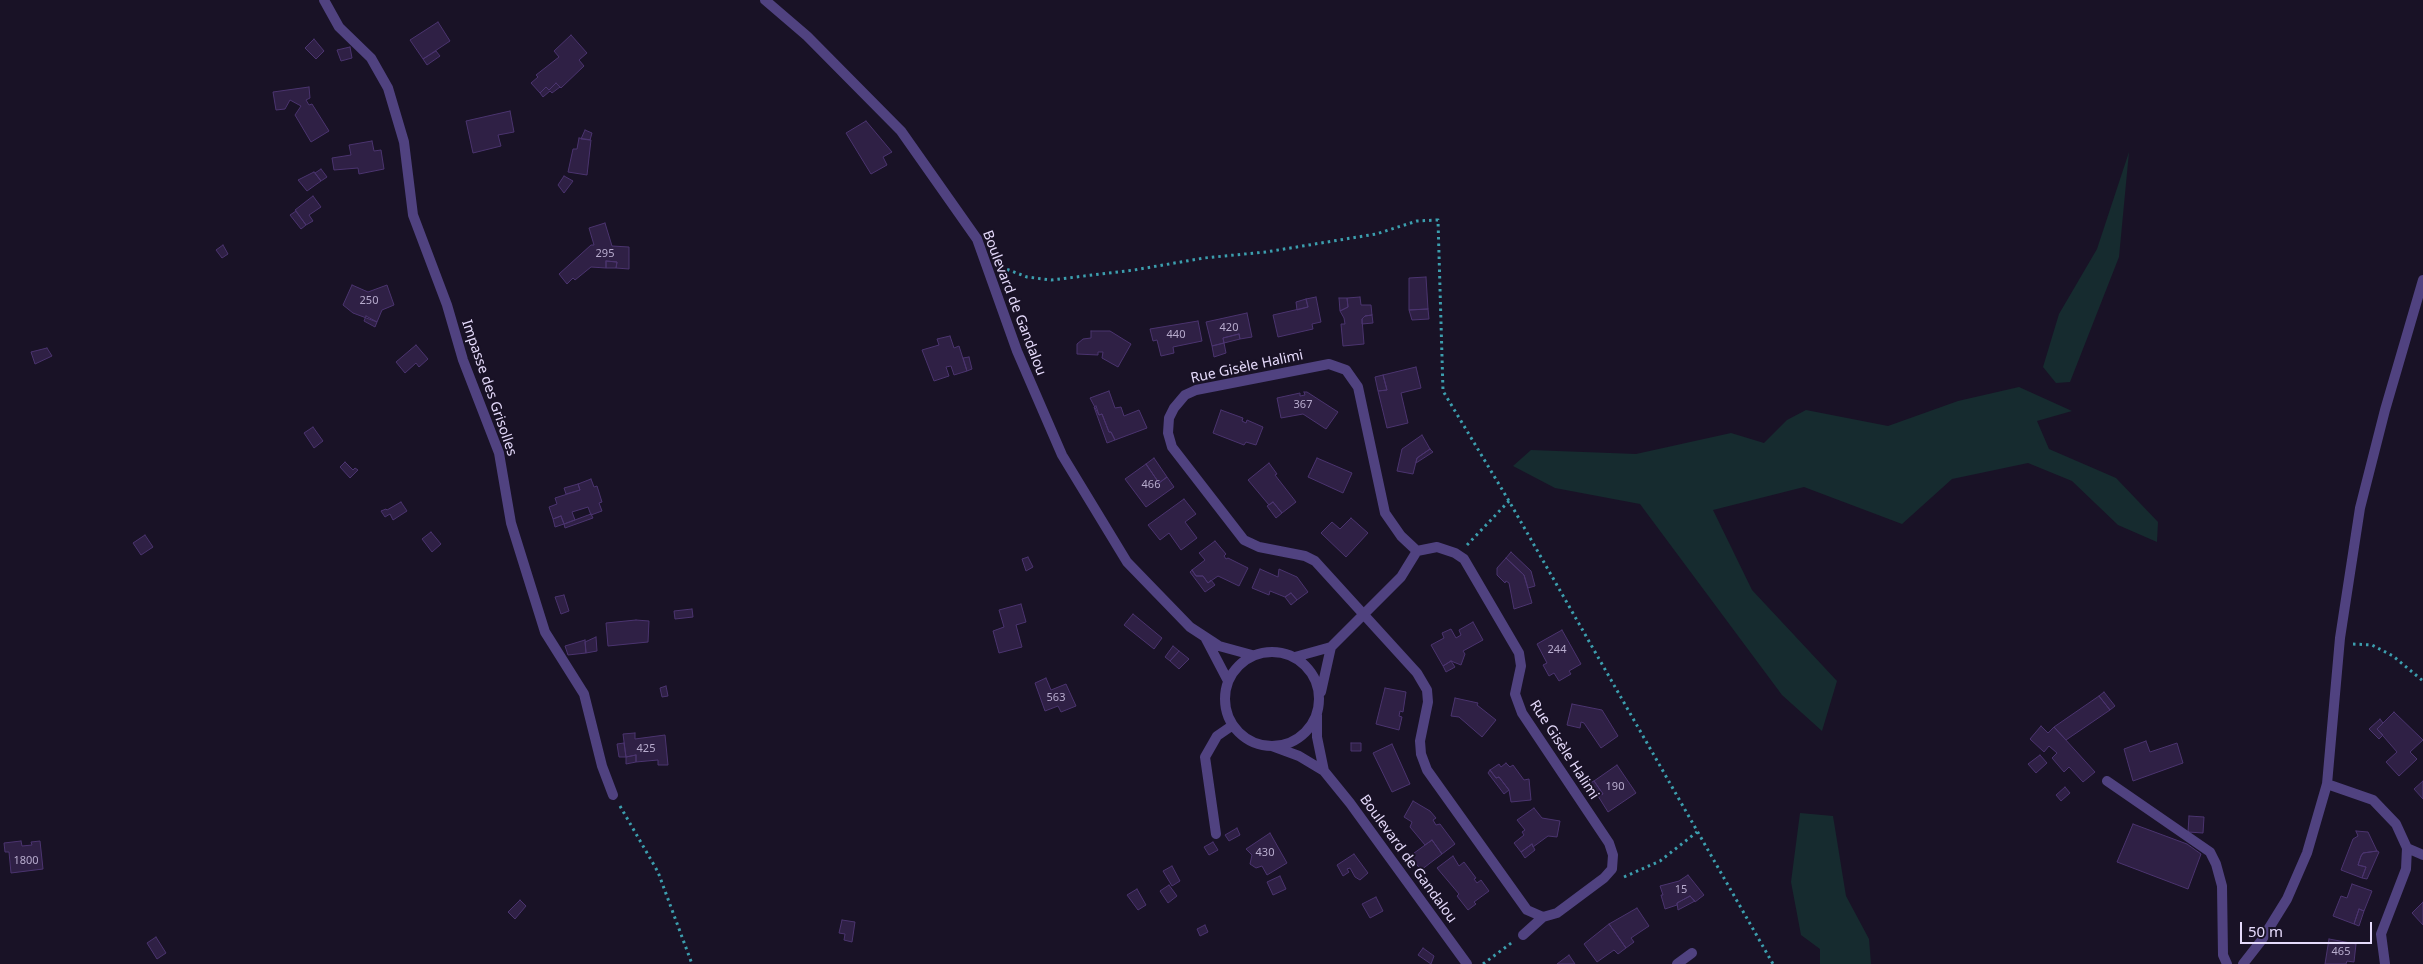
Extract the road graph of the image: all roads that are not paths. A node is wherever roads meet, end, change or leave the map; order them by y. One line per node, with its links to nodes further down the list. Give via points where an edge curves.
1 (324, 0): 18 (street, Impasse des Grisolles, via 339,27 371,58 388,88 404,142 413,215 499,453 511,523 545,632 584,694 602,766)
2 (765, 0): 6 (street, Boulevard de Gandalou, via 807,36 901,131 978,239 1017,350 1062,455 1127,562 1190,627)
3 (2423, 280): 17 (street, via 2360,508 2340,638)
4 (1417, 551): 5 (street, via 1401,577); 5 (street, Rue Gisèle Halimi, via 1401,536 1385,513 1358,387 1346,370 1329,364 1196,390 1185,395 1174,408 1169,418 1168,433 1172,446 1244,540 1315,561); 22 (street, Rue Gisèle Halimi, via 1437,547 1464,559 1519,654 1521,666 1515,694 1522,713 1614,855 1612,869 1604,878 1557,912)
5 (1364, 614): 7 (street); 22 (street, Rue Gisèle Halimi, via 1417,673 1427,690 1428,702 1420,742 1427,770 1528,910)
6 (1206, 638): 8 (street, Boulevard de Gandalou, via 1219,646); 10 (street, Boulevard de Gandalou)
7 (1331, 647): 9 (street); 11 (street)
8 (1252, 655): 9 (street, via 1274,652); 10 (street, via 1233,671)
9 (1295, 657): 11 (street, via 1316,679)
10 (1228, 682): 13 (street, via 1226,712)
11 (1320, 695): 12 (street)
12 (1318, 714): 14 (street, via 1300,738); 15 (street, Boulevard de Gandalou, via 1317,737)
13 (1233, 725): 14 (street, via 1257,744); 19 (street, via 1217,736 1206,757)
14 (1272, 746): 15 (street, Boulevard de Gandalou, via 1299,756)
15 (1324, 771): 25 (street, Boulevard de Gandalou)
16 (2107, 781): 27 (street, via 2210,852 2222,886 2223,955)
17 (2327, 784): 20 (street, via 2373,800 2396,824); 28 (street, via 2307,853 2287,899)
18 (613, 795)
19 (1216, 834)
20 (2407, 848): 21 (street); 29 (street, via 2406,869 2381,934)
21 (2423, 855)
22 (1543, 917): 23 (street)
23 (1522, 935)
24 (1692, 953): 26 (street)
25 (1467, 964)
26 (1677, 964)
27 (2227, 964)
28 (2243, 964)
29 (2385, 964)

